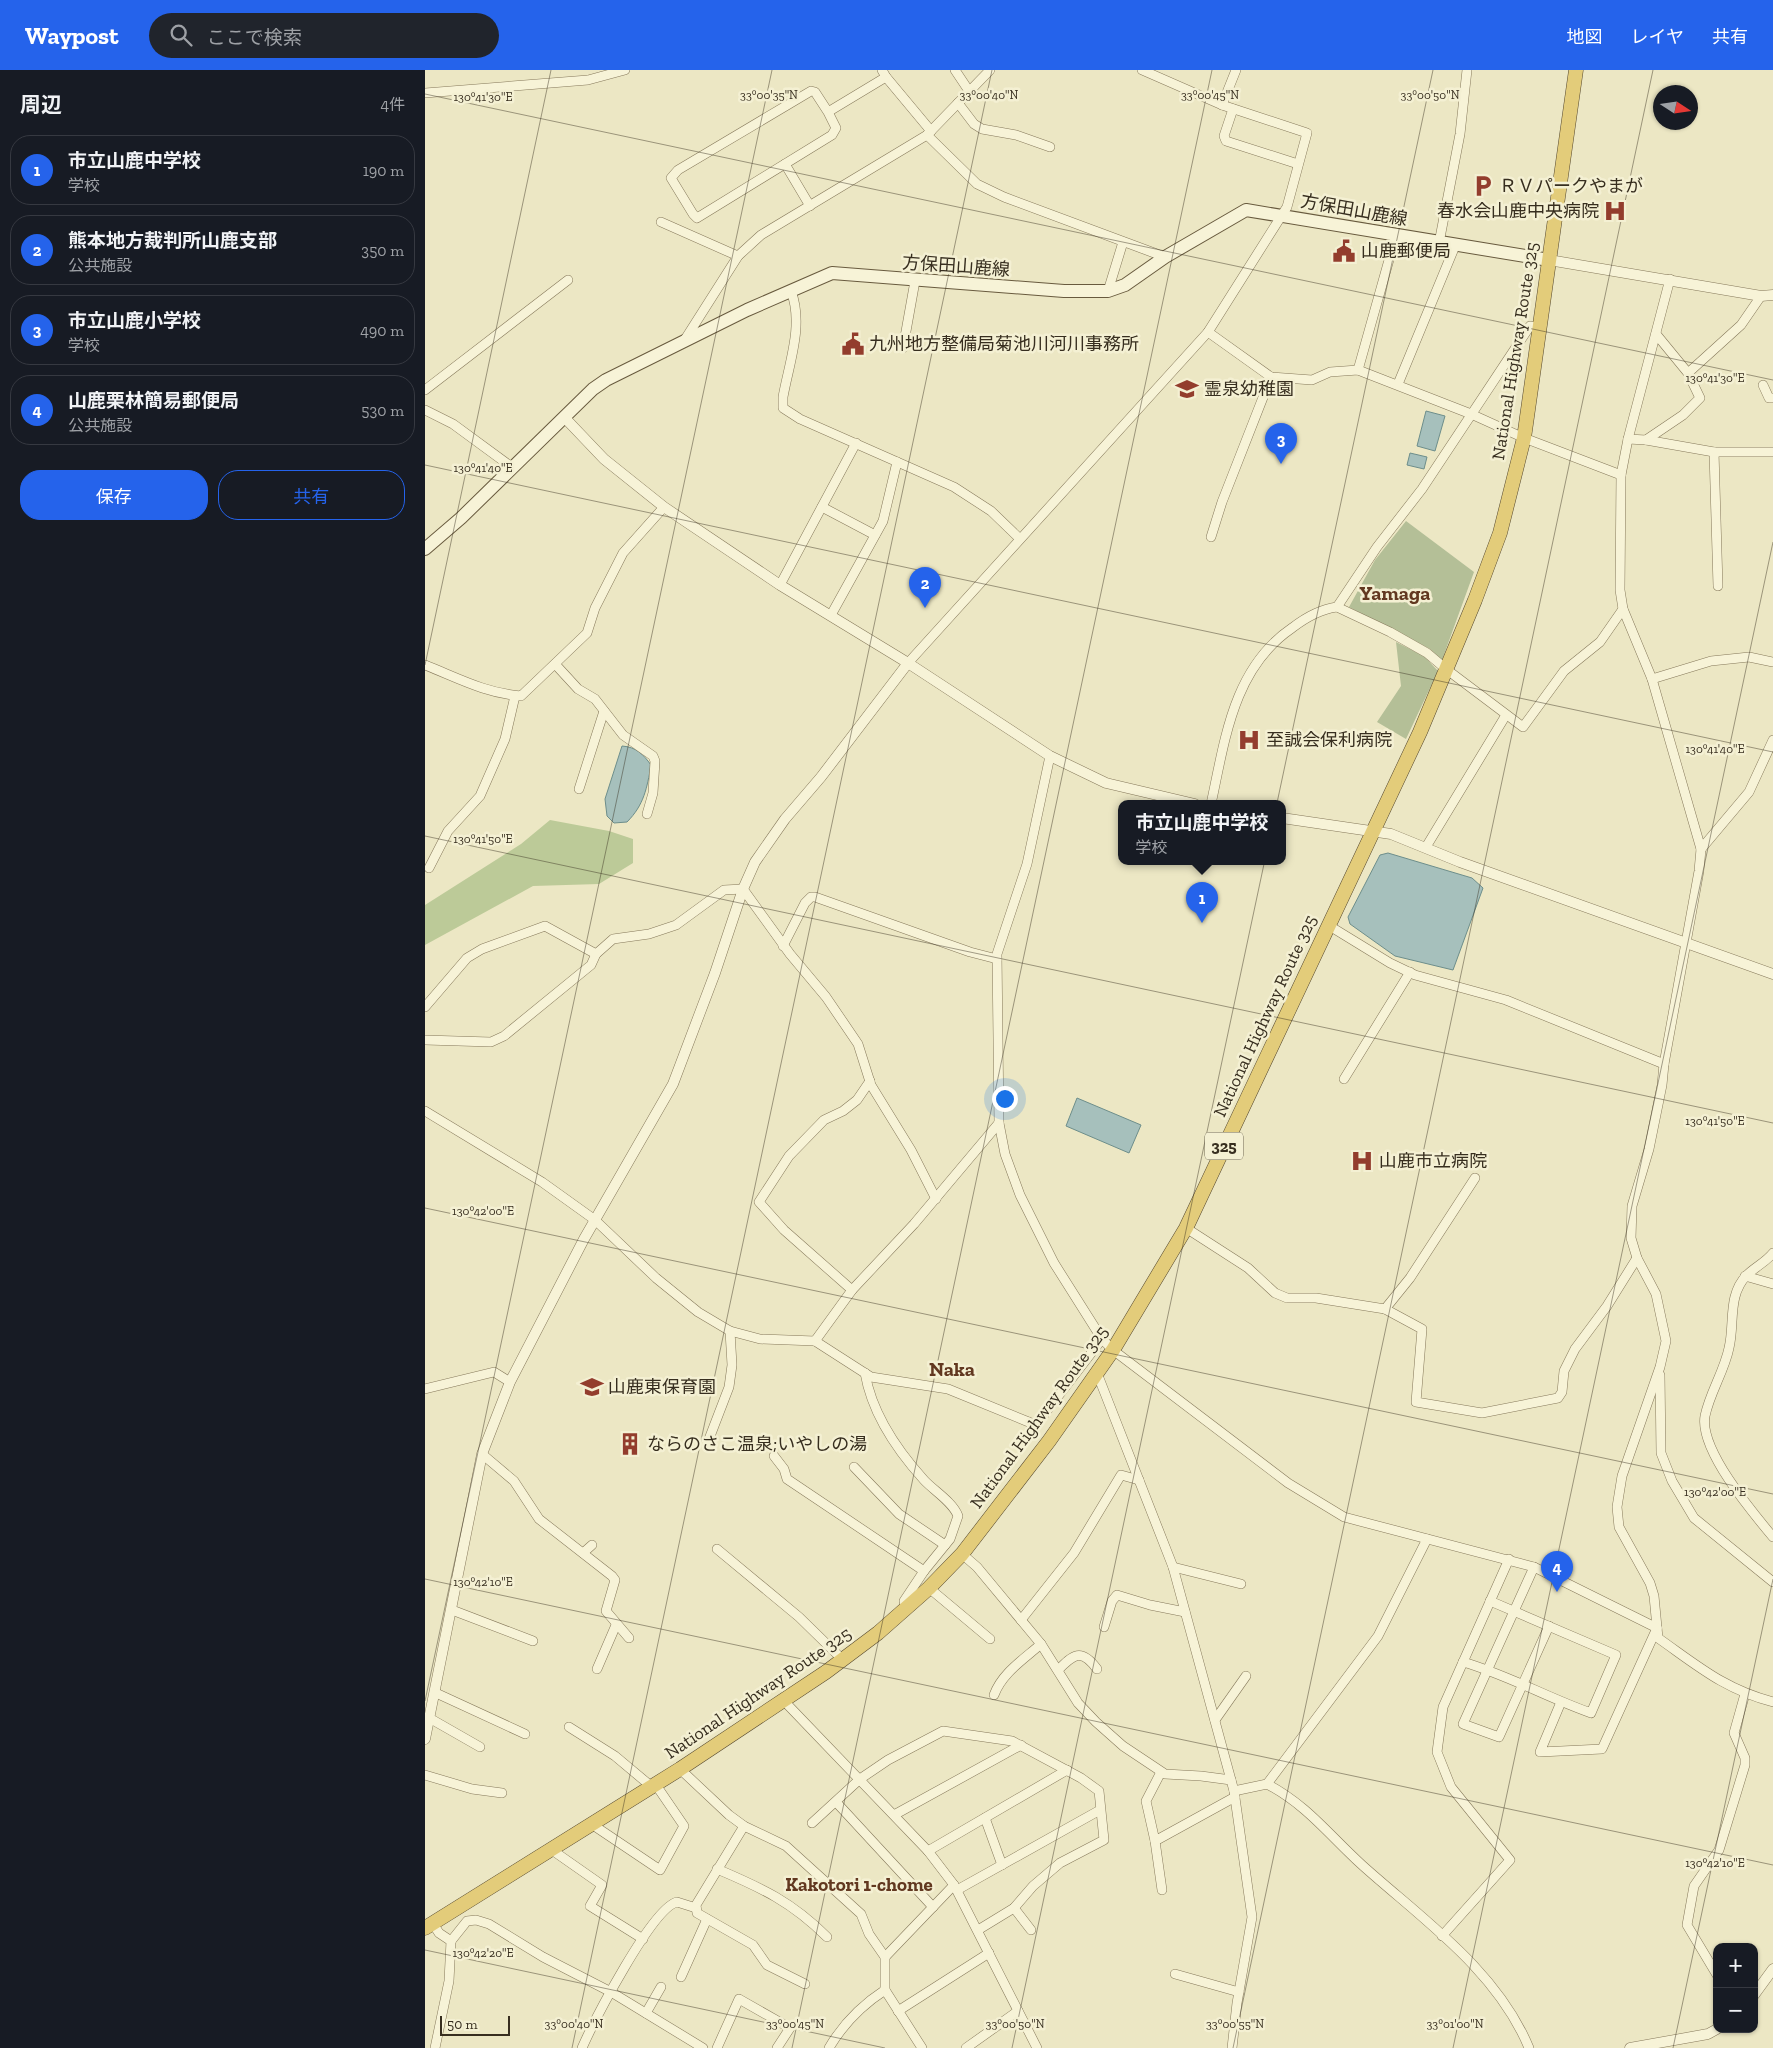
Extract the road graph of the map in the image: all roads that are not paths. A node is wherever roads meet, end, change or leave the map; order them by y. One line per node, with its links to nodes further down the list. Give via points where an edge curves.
1 (625, 70): 10 (street, via 588,80)
2 (955, 70): 9 (street)
3 (990, 70): 9 (street)
4 (1142, 70): 12 (street)
5 (1237, 70): 12 (street)
6 (1467, 70): 24 (street, via 1460,134)
7 (1576, 70): 28 (highway, National Highway Route 325 / 325)
8 (884, 74): 14 (street); 15 (street)
9 (969, 91): 11 (street)
10 (425, 93)
11 (958, 103): 15 (street); 16 (street, via 982,129 1016,135)
12 (1222, 105): 13 (street)
13 (1233, 109): 18 (street, via 1224,136 1226,141); 18 (street, via 1307,132)
14 (828, 112): 17 (street, via 836,128 832,134); 17 (street, via 811,91 678,170 671,178 697,218)
15 (929, 133): 19 (street); 23 (street, via 977,184)
16 (1050, 147)
17 (785, 164): 19 (street)
18 (1298, 164): 20 (street)
19 (810, 206): 26 (street, via 761,235)
20 (1283, 215): 22 (main road, 方保田山鹿線); 27 (main road, 方保田山鹿線, via 1246,210); 37 (street)
21 (661, 222): 26 (street)
22 (1396, 236): 24 (main road, 方保田山鹿線); 41 (street)
23 (1123, 242): 27 (street); 33 (street)
24 (1439, 243): 25 (main road, 方保田山鹿線)
25 (1455, 246): 28 (main road, 方保田山鹿線); 44 (street)
26 (737, 256): 39 (street)
27 (1165, 257): 33 (main road, 方保田山鹿線, via 1125,284)
28 (1549, 260): 29 (street); 36 (highway, National Highway Route 325 / 325)
29 (1670, 279): 35 (street); 38 (street)
30 (568, 280): 46 (street)
31 (915, 281): 32 (main road, 方保田山鹿線, via 832,273); 33 (main road, 方保田山鹿線); 40 (street)
32 (791, 291): 39 (main road, 方保田山鹿線); 54 (street, via 797,306 795,336 783,408 800,419)
33 (1108, 291)
34 (1773, 295): 35 (street)
35 (1761, 296): 42 (street, via 1741,325)
36 (1538, 327): 49 (street, via 1530,326); 51 (highway, National Highway Route 325 / 325)
37 (1208, 332): 43 (street); 64 (street)
38 (1656, 334): 42 (street); 52 (street)
39 (684, 341): 50 (main road, 方保田山鹿線, via 606,380)
40 (903, 348)
41 (1359, 370): 43 (street, via 1330,372 1312,380); 44 (street)
42 (1688, 373): 53 (street, via 1700,398 1683,415)
43 (1271, 377): 63 (street)
44 (1398, 384): 49 (street)
45 (1763, 385): 47 (street, via 1769,398)
46 (425, 390)
47 (1773, 398)
48 (425, 411): 58 (street, via 453,424)
49 (1471, 414): 51 (street); 68 (street, via 1422,489)
50 (564, 417): 58 (main road, 方保田山鹿線); 60 (street, via 604,459)
51 (1523, 438): 59 (street); 75 (highway, National Highway Route 325 / 325, via 1500,533)
52 (1628, 440): 53 (street); 59 (street)
53 (1646, 440): 55 (street)
54 (856, 443): 57 (street); 61 (street)
55 (1714, 452): 56 (street); 67 (street)
56 (1773, 452)
57 (897, 462): 62 (street, via 883,521); 64 (street, via 974,498)
58 (513, 468): 65 (main road, 方保田山鹿線)
59 (1621, 475): 69 (street, via 1620,590)
60 (664, 507): 66 (street); 73 (street, via 623,552 595,608 587,633)
61 (822, 508): 62 (street); 66 (street)
62 (875, 535): 70 (street)
63 (1211, 537)
64 (1019, 538): 72 (street)
65 (425, 549)
66 (780, 585): 70 (street)
67 (1718, 586)
68 (1337, 606): 75 (street, via 1427,653); 84 (street, via 1301,621 1283,633 1268,646 1250,672 1232,710)
69 (1623, 609): 76 (street); 79 (street, via 1600,642 1564,671 1523,727)
70 (831, 615): 72 (street)
71 (1773, 662): 76 (street, via 1749,657 1711,661)
72 (908, 663): 81 (street); 91 (street, via 785,819 755,862)
73 (555, 664): 77 (street, via 521,696); 78 (street)
74 (425, 666): 77 (street, via 472,686)
75 (1446, 669): 79 (street); 87 (highway, National Highway Route 325 / 325)
76 (1652, 679): 89 (street)
77 (515, 696): 90 (street, via 505,739 480,796 449,831)
78 (604, 711): 82 (street); 85 (street, via 623,735 653,756 653,793)
79 (1505, 715): 88 (street)
80 (1773, 740): 89 (street, via 1749,792)
81 (1050, 756): 83 (street, via 1106,783); 96 (street, via 1027,864)
82 (579, 789)
83 (1178, 800)
84 (1212, 800)
85 (647, 814)
86 (1286, 819): 87 (street)
87 (1374, 831): 88 (street); 92 (highway, National Highway Route 325 / 325)
88 (1426, 848): 93 (street)
89 (1701, 849): 93 (street)
90 (429, 868)
91 (743, 890): 94 (street); 95 (street, via 724,890 676,925 649,934 613,940); 108 (street, via 673,1084)
92 (1328, 925): 97 (street); 109 (highway, National Highway Route 325 / 325)
93 (1684, 944): 98 (street); 101 (street)
94 (783, 946): 96 (street, via 805,903 815,897 970,952); 103 (street, via 827,997 858,1044)
95 (596, 954): 99 (street, via 545,926 482,949 467,958); 100 (street, via 591,965 504,1036 491,1042)
96 (997, 958): 105 (street)
97 (1410, 972): 101 (street, via 1506,1000); 102 (street)
98 (1773, 974)
99 (425, 1007)
100 (425, 1040)
101 (1664, 1064): 111 (street, via 1663,1085 1649,1149 1632,1206 1631,1238)
102 (1344, 1079)
103 (870, 1081): 107 (street); 114 (street, via 857,1100 825,1120 789,1156 759,1202 784,1230)
104 (425, 1112): 108 (street, via 542,1182)
105 (999, 1123): 107 (street); 117 (street, via 1005,1154 1020,1195 1054,1263)
106 (1475, 1178): 115 (street, via 1410,1278)
107 (936, 1199): 114 (street)
108 (595, 1220): 116 (street, via 698,1312); 123 (street)
109 (1186, 1228): 115 (street, via 1248,1268 1275,1293 1287,1298 1316,1298); 119 (highway, National Highway Route 325 / 325)
110 (1773, 1253): 112 (street)
111 (1637, 1258): 115 (street, via 1575,1349 1564,1370 1562,1392 1558,1398 1524,1406 1482,1413 1416,1402 1422,1329); 120 (street, via 1656,1294 1662,1316 1666,1341)
112 (1745, 1276): 113 (street); 130 (street, via 1734,1298 1730,1347 1710,1395 1705,1419 1708,1445 1748,1508)
113 (1773, 1284)
114 (852, 1290): 118 (street)
115 (1385, 1309)
116 (730, 1331): 118 (street, via 760,1339); 125 (street, via 732,1365 729,1387)
117 (1102, 1339): 119 (street); 121 (street, via 1036,1425 948,1389 871,1377)
118 (815, 1341): 121 (street)
119 (1113, 1350): 122 (highway, National Highway Route 325 / 325); 131 (street, via 1296,1488 1344,1517)
120 (1660, 1367): 141 (street, via 1661,1453 1672,1482 1695,1518); 153 (street, via 1622,1476 1617,1507 1619,1528 1650,1583)
121 (865, 1373): 133 (street, via 869,1393 887,1433 923,1480 957,1512 958,1522)
122 (1097, 1373): 129 (street); 136 (highway, National Highway Route 325 / 325)
123 (510, 1382): 124 (street, via 494,1372); 126 (street)
124 (425, 1389)
125 (709, 1439)
126 (482, 1454): 135 (street, via 514,1481 539,1519); 146 (street)
127 (774, 1456): 140 (street, via 787,1479)
128 (854, 1467): 133 (street, via 899,1514)
129 (1139, 1480): 138 (street); 149 (street, via 1121,1475 1074,1553)
130 (1773, 1537)
131 (1427, 1539): 137 (street); 185 (street, via 1378,1636)
132 (592, 1544): 135 (street)
133 (945, 1545): 140 (street)
134 (717, 1549): 158 (street)
135 (583, 1553): 150 (street, via 615,1580 606,1611)
136 (962, 1554): 143 (highway, National Highway Route 325 / 325); 149 (street, via 977,1567)
137 (1509, 1559): 139 (street); 144 (street)
138 (1173, 1567): 142 (street); 148 (street)
139 (1534, 1567): 147 (street); 153 (street)
140 (924, 1571): 145 (street, via 904,1601)
141 (1773, 1582)
142 (1241, 1584)
143 (929, 1588): 145 (highway, National Highway Route 325 / 325); 155 (street)
144 (1491, 1601): 147 (street); 159 (street)
145 (906, 1609): 158 (highway, National Highway Route 325 / 325)
146 (452, 1610): 156 (street); 166 (street)
147 (1514, 1611): 151 (street); 162 (street)
148 (1185, 1612): 152 (street, via 1117,1595 1111,1601); 173 (street)
149 (1021, 1620): 157 (street)
150 (616, 1625): 154 (street); 160 (street)
151 (1549, 1626): 165 (street); 170 (street, via 1616,1655 1591,1713)
152 (1104, 1627)
153 (1657, 1628): 167 (street, via 1658,1638 1715,1679); 170 (street, via 1602,1749 1539,1752)
154 (629, 1638)
155 (990, 1639)
156 (533, 1641)
157 (1041, 1644): 163 (street); 168 (street, via 1006,1675)
158 (843, 1660): 169 (highway, National Highway Route 325 / 325)
159 (1463, 1662): 162 (street); 210 (street, via 1443,1707 1437,1752 1451,1787 1510,1860)
160 (597, 1669)
161 (1097, 1669): 163 (street, via 1091,1660 1081,1655 1072,1656)
162 (1488, 1669): 165 (street); 165 (street, via 1463,1724 1499,1737)
163 (1058, 1670): 181 (street, via 1079,1703 1096,1722 1123,1746)
164 (1246, 1676): 173 (street)
165 (1524, 1683): 170 (street)
166 (436, 1693): 172 (street); 175 (street)
167 (1745, 1694): 171 (street); 216 (street, via 1735,1733 1745,1765 1719,1850 1694,1886 1687,1920)
168 (994, 1695)
169 (784, 1701): 179 (highway, National Highway Route 325 / 325); 183 (street)
170 (1561, 1702)
171 (1773, 1702)
172 (431, 1719): 176 (street); 178 (street)
173 (1215, 1720): 184 (street)
174 (569, 1727): 186 (street)
175 (525, 1734)
176 (425, 1739)
177 (1021, 1745): 180 (street); 183 (street, via 1013,1741 943,1731); 191 (street)
178 (480, 1747)
179 (681, 1769): 186 (highway, National Highway Route 325 / 325); 195 (street)
180 (1067, 1770): 190 (street, via 1099,1791); 192 (street)
181 (1161, 1772): 184 (street); 196 (street, via 1146,1801)
182 (425, 1776): 187 (street, via 472,1789)
183 (860, 1779): 189 (street); 191 (street)
184 (1231, 1780): 188 (street)
185 (1267, 1784): 188 (street); 210 (street, via 1299,1802 1360,1863)
186 (654, 1786): 194 (highway, National Highway Route 325 / 325); 194 (street, via 684,1826 659,1870)
187 (502, 1793)
188 (1235, 1794): 196 (street); 225 (street, via 1252,1917)
189 (836, 1802): 193 (street); 203 (street)
190 (1101, 1810): 199 (street); 205 (street, via 1104,1840 1060,1864 1033,1886)
191 (894, 1815): 198 (street)
192 (985, 1818): 198 (street); 199 (street)
193 (812, 1823)
194 (593, 1825): 197 (highway, National Highway Route 325 / 325)
195 (743, 1826): 200 (street); 215 (street, via 786,1846 861,1914 869,1934)
196 (1155, 1841): 202 (street)
197 (553, 1850): 207 (highway, National Highway Route 325 / 325); 212 (street, via 602,1885 590,1906)
198 (928, 1851): 201 (street)
199 (1002, 1865): 201 (street)
200 (717, 1869): 204 (street); 211 (street, via 794,1906)
201 (955, 1888): 203 (street); 208 (street)
202 (1162, 1890)
203 (933, 1907): 215 (street)
204 (696, 1908): 206 (street, via 697,1913); 212 (street, via 672,1903 661,1912)
205 (1014, 1908): 208 (street); 209 (street)
206 (707, 1919): 219 (street); 220 (street, via 753,1945 767,1965)
207 (428, 1925): 213 (street)
208 (978, 1930): 214 (street)
209 (1031, 1930)
210 (1442, 1936): 240 (street, via 1502,1998)
211 (827, 1937)
212 (643, 1939): 224 (street)
213 (451, 1941): 224 (street, via 467,1921 489,1924 543,1957); 230 (street, via 449,1981)
214 (989, 1953): 226 (street); 227 (street)
215 (885, 1957): 222 (street)
216 (1713, 1968)
217 (1773, 1969): 223 (street)
218 (1175, 1974): 225 (street)
219 (681, 1977)
220 (805, 1984)
221 (661, 1987): 228 (street)
222 (885, 1990): 226 (street); 235 (street, via 850,2018)
223 (1758, 1990)
224 (611, 1992): 228 (street); 231 (street)
225 (1239, 1992): 239 (street)
226 (898, 2010): 236 (street)
227 (1018, 2011): 237 (street); 238 (street)
228 (646, 2013): 232 (street)
229 (1713, 2031): 241 (street)
230 (435, 2048)
231 (583, 2048)
232 (703, 2048)
233 (717, 2048): 234 (street, via 739,1999 790,2028)
234 (777, 2048)
235 (829, 2048)
236 (921, 2048)
237 (966, 2048)
238 (1037, 2048)
239 (1232, 2048)
240 (1529, 2048)
241 (1630, 2048)

